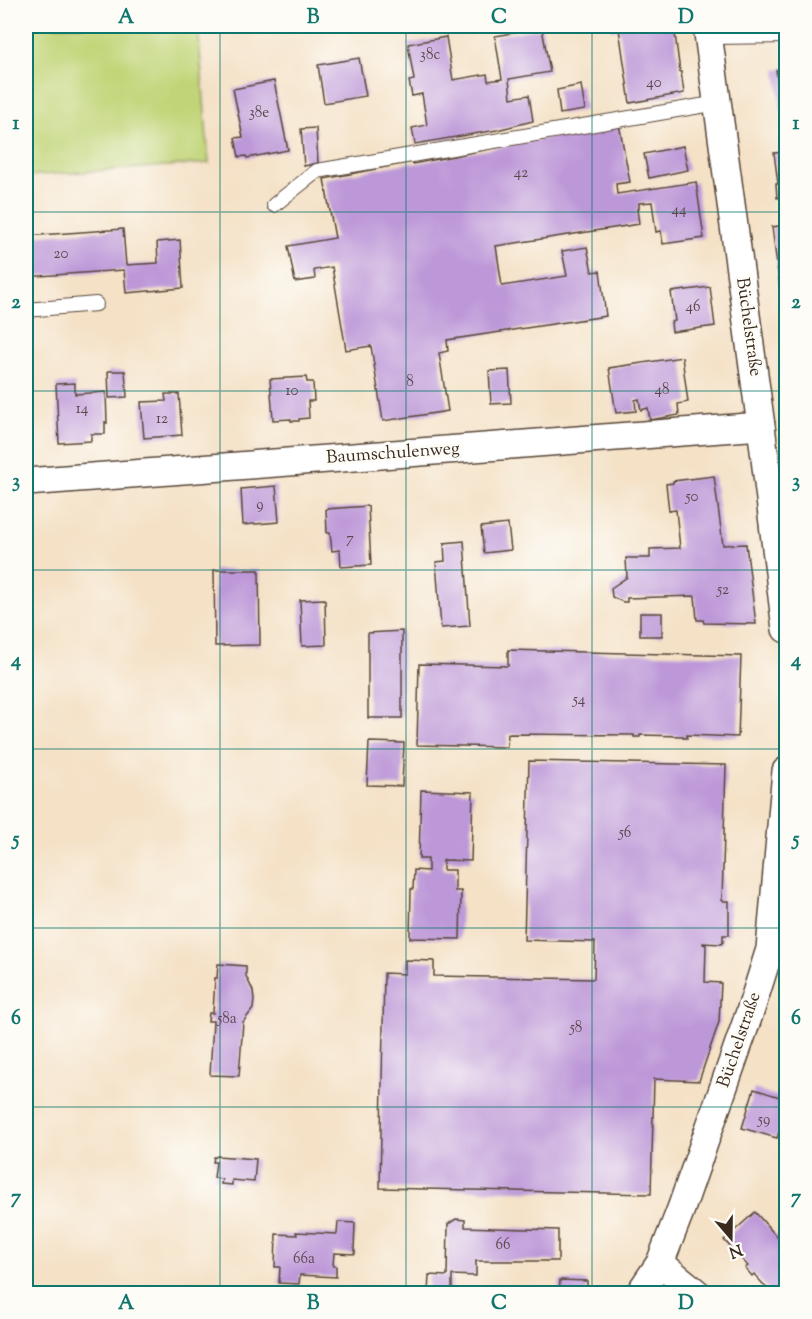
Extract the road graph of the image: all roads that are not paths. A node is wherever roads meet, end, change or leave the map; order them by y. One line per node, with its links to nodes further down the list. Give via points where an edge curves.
1 (708, 31): 2 (lane); 3 (street, Büchelstraße)
2 (786, 36)
3 (718, 103): 4 (lane, via 317,171); 7 (street, Büchelstraße)
4 (274, 205)
5 (96, 304): 6 (lane)
6 (26, 310)
7 (761, 426): 8 (street, Baumschulenweg); 9 (street, Büchelstraße)
8 (26, 482)
9 (785, 599): 10 (street, Büchelstraße)
10 (786, 629)
11 (786, 771): 12 (street, Büchelstraße, via 770,949)
12 (660, 1263): 13 (street, Büchelstraße); 14 (street)
13 (639, 1293)
14 (698, 1293)

